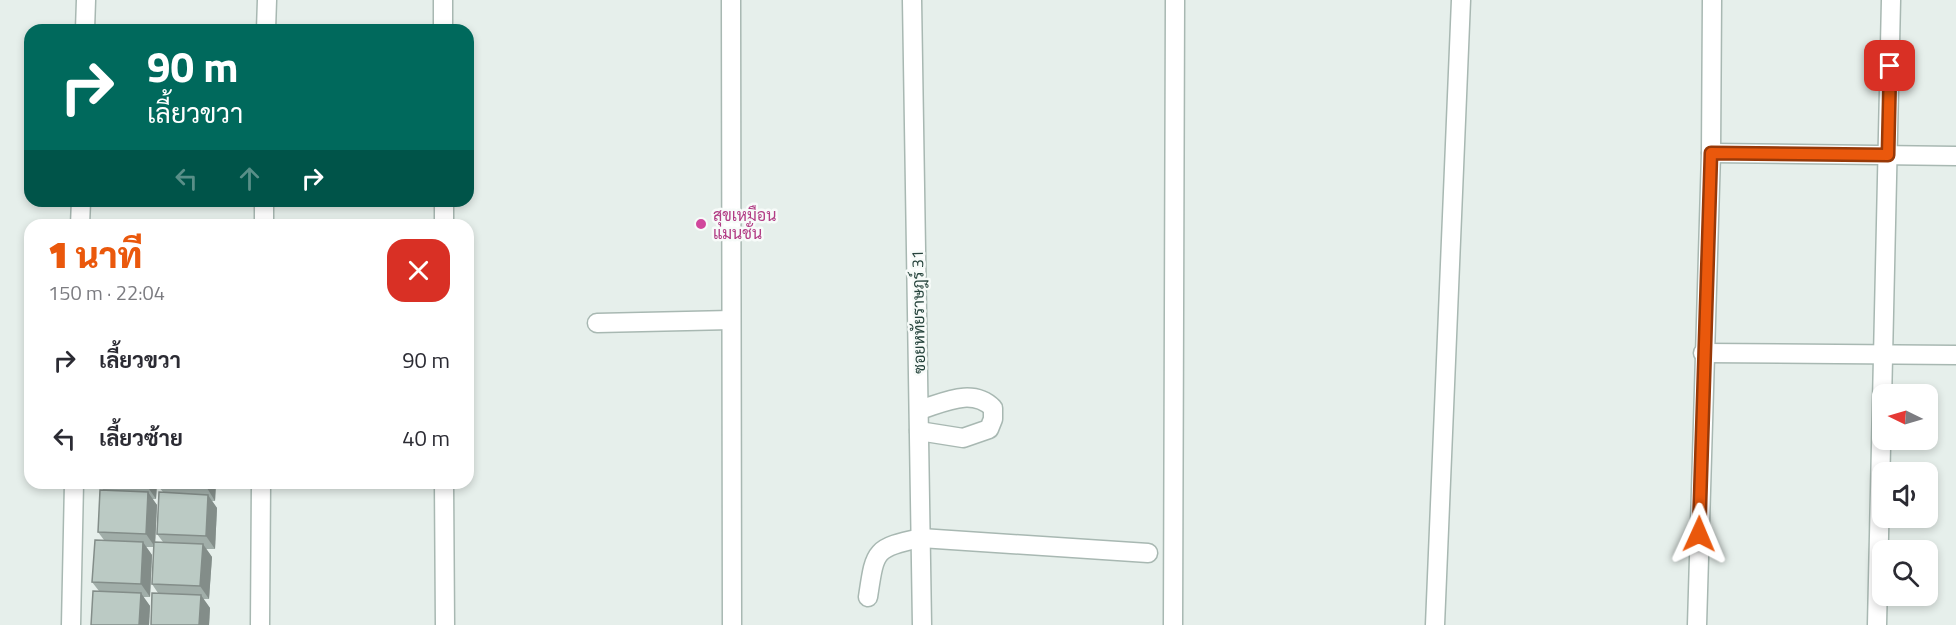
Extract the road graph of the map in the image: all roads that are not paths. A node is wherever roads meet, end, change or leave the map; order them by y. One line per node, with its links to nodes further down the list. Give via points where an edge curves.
1 (86, 0): 10 (street)
2 (267, 0): 11 (street)
3 (443, 0): 12 (street)
4 (731, 0): 16 (street)
5 (912, 0): 21 (street, ซอยหทัยราษฎร์ 31)
6 (1175, 0): 34 (street)
7 (1461, 0): 35 (street)
8 (1713, 0): 13 (street)
9 (1891, 0): 14 (street)
10 (85, 24)
11 (266, 24)
12 (443, 24)
13 (1711, 153): 14 (street); 18 (street)
14 (1888, 155): 15 (street); 19 (street)
15 (1956, 156)
16 (731, 320): 17 (street); 32 (street)
17 (597, 323)
18 (1703, 353): 19 (street); 36 (street)
19 (1882, 354): 20 (street); 37 (street)
20 (1956, 355)
21 (919, 410): 22 (street, ซอยหทัยราษฎร์ 31); 22 (street, via 972,396 993,408 989,429 963,438)
22 (919, 431): 26 (street, ซอยหทัยราษฎร์ 31)
23 (74, 489): 29 (street)
24 (261, 489): 30 (street)
25 (444, 489): 31 (street)
26 (921, 538): 27 (street); 28 (street, via 891,544 879,551); 33 (street, ซอยหทัยราษฎร์ 31)
27 (1148, 553)
28 (868, 597)
29 (71, 625)
30 (260, 625)
31 (445, 625)
32 (732, 625)
33 (922, 625)
34 (1173, 625)
35 (1435, 625)
36 (1697, 625)
37 (1877, 625)

